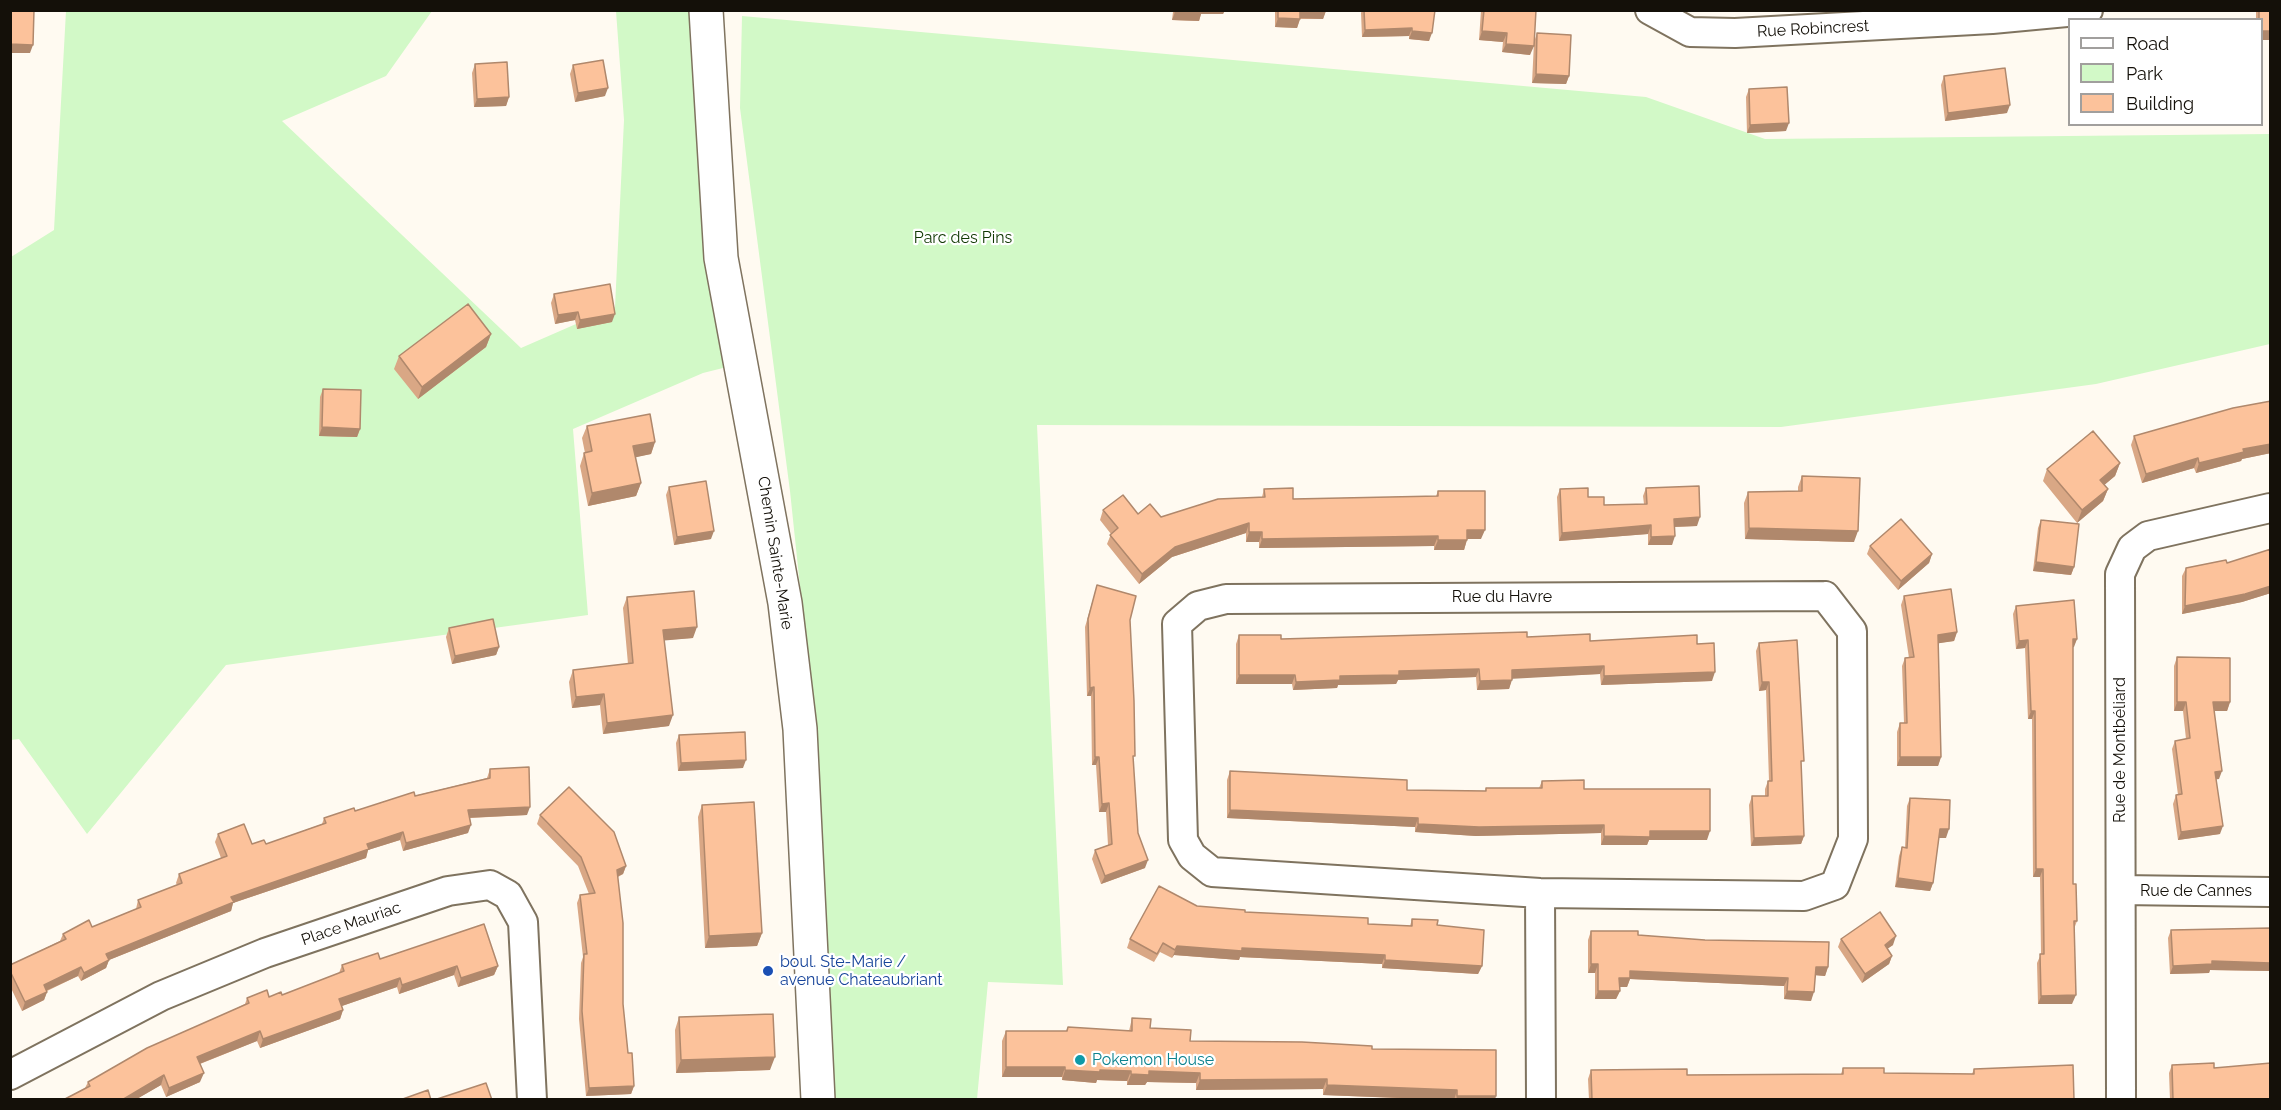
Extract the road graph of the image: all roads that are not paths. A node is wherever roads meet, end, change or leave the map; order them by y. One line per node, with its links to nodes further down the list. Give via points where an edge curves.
1 (705, 10): 10 (street, Chemin Sainte-Marie, via 721,258 785,603 800,729)
2 (1650, 10): 3 (street, Rue Robincrest, via 1690,32 1735,33 1992,20)
3 (2088, 10)
4 (2271, 508): 5 (street, Rue de Montbéliard, via 2148,536 2132,548 2120,574)
5 (2121, 890): 6 (street, Rue de Cannes); 12 (street, Rue de Montbéliard)
6 (2271, 892)
7 (1540, 893): 7 (street, Rue du Havre, via 1803,896 1835,885 1853,839 1852,631 1825,596 1226,598 1198,606 1177,624 1184,840 1192,856 1212,872); 11 (street)
8 (10, 1075): 9 (street, Place Mauriac, via 161,996 265,953 448,891 490,885 508,895 523,922)
9 (532, 1100)
10 (818, 1100)
11 (1540, 1100)
12 (2121, 1100)

